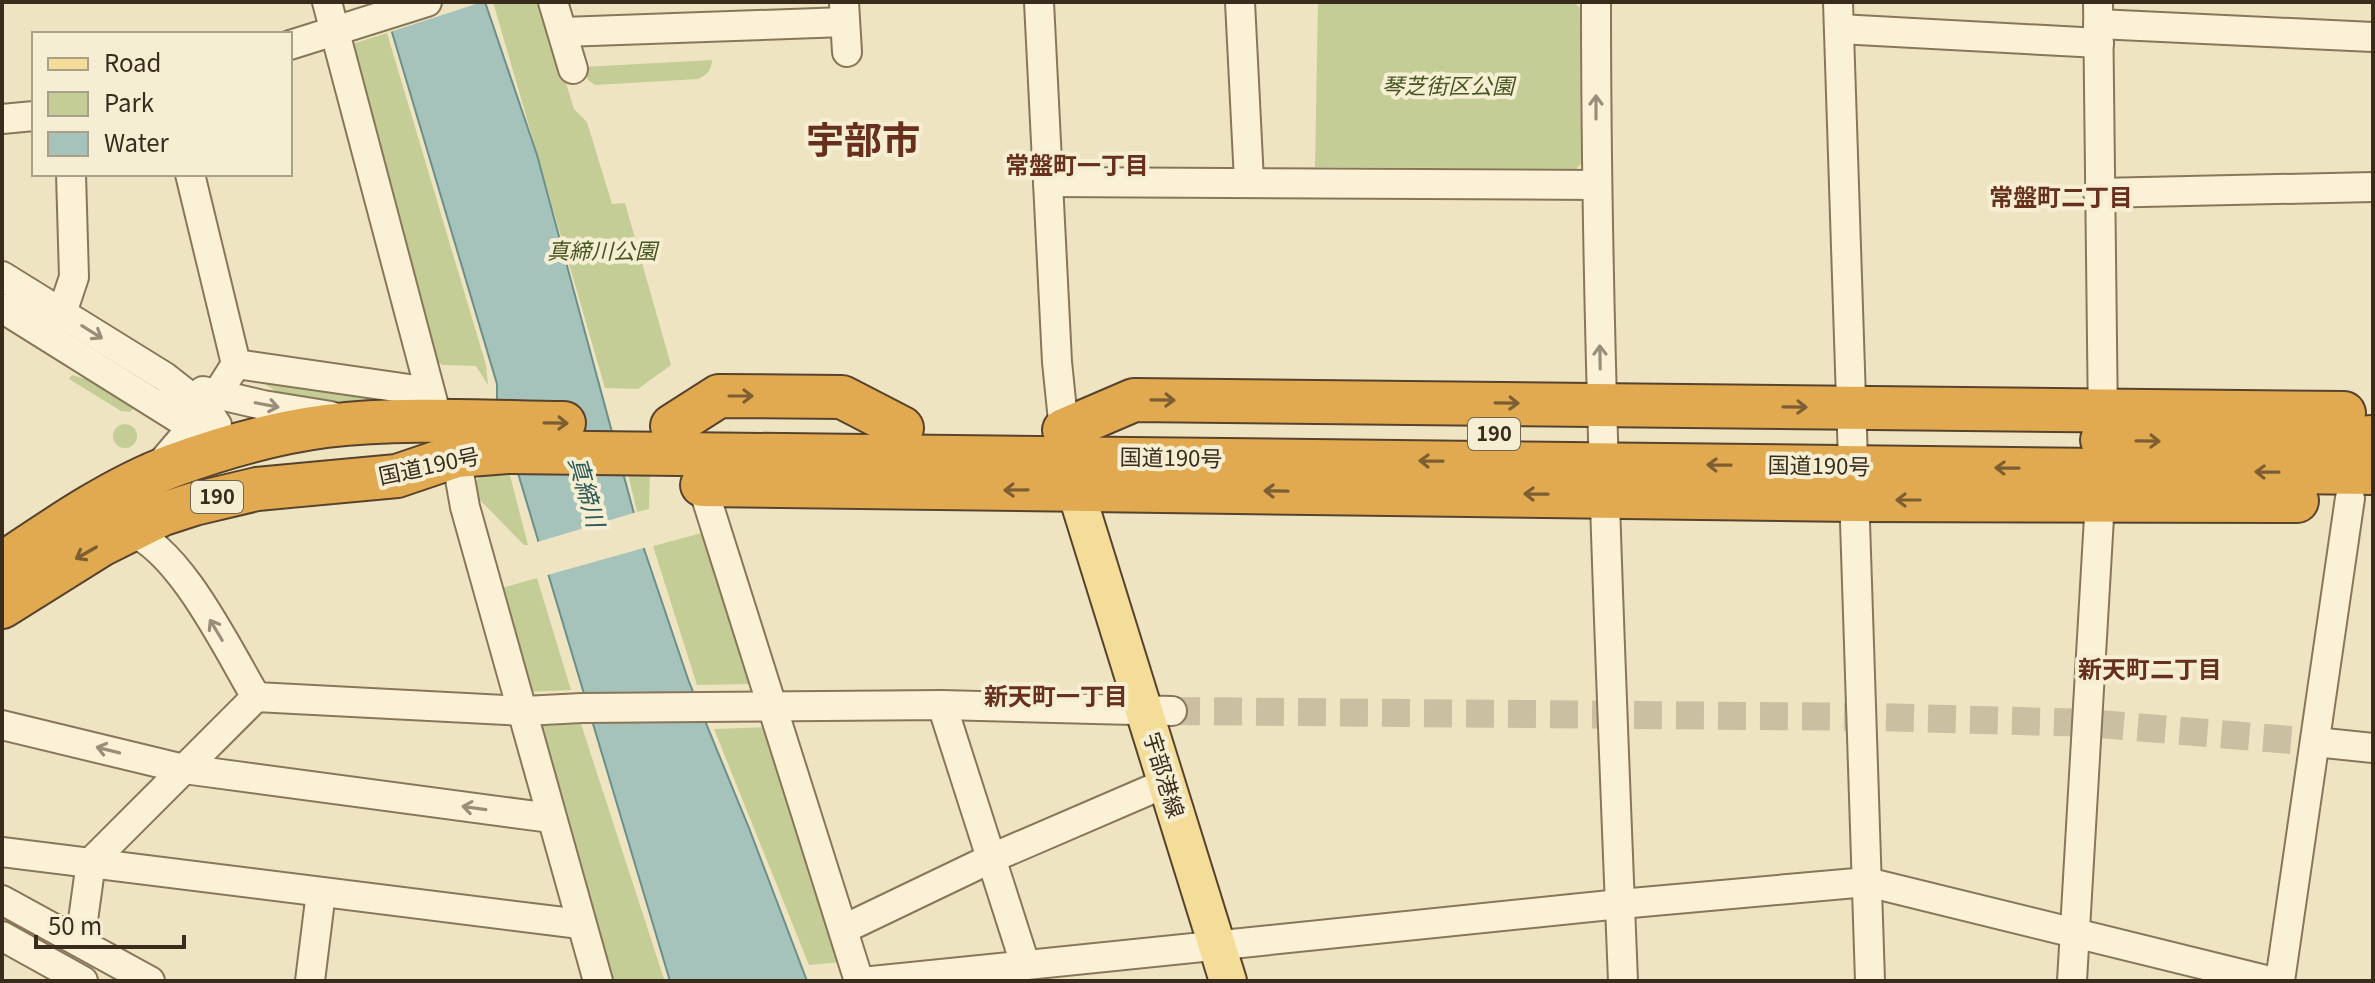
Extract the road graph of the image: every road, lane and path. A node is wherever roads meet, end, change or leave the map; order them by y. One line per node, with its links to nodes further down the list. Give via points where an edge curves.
1 (327, 2): 10 (street)
2 (427, 2): 10 (street)
3 (553, 2): 11 (street)
4 (1039, 2): 21 (street)
5 (1240, 2): 20 (street)
6 (1596, 2): 22 (street, one-way to 6)
7 (845, 12): 11 (street); 14 (street)
8 (1839, 15): 9 (street); 34 (street)
9 (2098, 23): 12 (street); 24 (street)
10 (335, 31): 13 (street); 32 (street)
11 (563, 32): 15 (street)
12 (2373, 37)
13 (292, 44)
14 (847, 52)
15 (573, 69)
16 (32, 116): 17 (street)
17 (2, 119)
18 (71, 176): 27 (street, via 74,277)
19 (190, 176): 28 (street)
20 (1249, 181): 21 (street); 22 (street)
21 (1048, 182): 38 (street)
22 (1596, 185): 33 (street, one-way to 22)
23 (2373, 187): 24 (street)
24 (2098, 193): 36 (street)
25 (2, 276): 27 (street)
26 (2, 308): 29 (street)
27 (62, 313): 30 (street, one-way to 30, via 165,377)
28 (236, 364): 30 (street); 32 (street)
29 (150, 402): 30 (street); 39 (street, via 166,427 167,445)
30 (211, 420): 31 (street, one-way to 31); 31 (highway, 国道190号 / 190, via 277,434); 32 (highway, via 247,457 273,462 376,455); 39 (highway, via 224,460 207,484 181,505)
31 (365, 423): 32 (highway, 国道190号 / 190)
32 (441, 423): 35 (highway, 国道190号 / 190, via 502,437 618,438); 39 (highway, 国道190号 / 190, via 397,476 221,496); 46 (street)
33 (1602, 449): 34 (highway, 国道190号 / 190); 34 (highway); 38 (highway, 国道190号 / 190); 38 (highway, one-way to 38); 59 (street)
34 (1852, 453): 36 (highway, 国道190号 / 190); 36 (highway, one-way to 34); 56 (street)
35 (689, 454): 38 (highway, 国道190号 / 190, one-way to 35); 38 (highway, 国道190号 / 190, one-way to 38, via 902,428); 44 (street)
36 (2102, 455): 37 (highway, 国道190号 / 190, via 2287,442); 37 (highway, one-way to 36, via 2312,501); 62 (street)
37 (2364, 455): 48 (street)
38 (1068, 459): 45 (main road, 宇部港線)
39 (149, 497): 40 (highway, 国道190号 / 190); 41 (highway, 国道190号 / 190, one-way to 41, via 77,559); 42 (street, one-way to 39, via 179,569 148,540)
40 (2, 564)
41 (2, 607)
42 (256, 697): 46 (street); 50 (street)
43 (942, 705): 44 (street); 45 (street); 54 (street)
44 (773, 706): 46 (street); 61 (street)
45 (1158, 710): 51 (main road, 宇部港線)
46 (524, 711): 52 (street)
47 (2, 725): 50 (street, one-way to 47)
48 (2315, 742): 49 (street); 78 (street)
49 (2373, 748)
50 (184, 769): 52 (street, one-way to 50); 55 (street)
51 (1166, 783): 54 (street); 65 (main road, 宇部港線)
52 (551, 818): 60 (street)
53 (2, 852): 55 (street)
54 (992, 858): 61 (street); 66 (street)
55 (91, 862): 57 (street); 64 (street)
56 (1867, 882): 59 (street); 62 (street); 75 (street)
57 (321, 892): 60 (street); 69 (street)
58 (2, 900): 64 (street)
59 (1620, 904): 65 (street); 74 (street)
60 (580, 924): 70 (street)
61 (844, 929): 71 (street)
62 (2075, 932): 76 (street); 77 (street)
63 (2, 936): 67 (street)
64 (80, 942): 68 (street)
65 (1216, 945): 66 (street); 73 (main road, 宇部港線)
66 (1025, 964): 72 (street)
67 (83, 981)
68 (150, 981)
69 (310, 981)
70 (598, 981)
71 (859, 981)
72 (872, 981)
73 (1228, 981)
74 (1623, 981)
75 (1870, 981)
76 (2072, 981)
77 (2270, 981)
78 (2280, 981)

